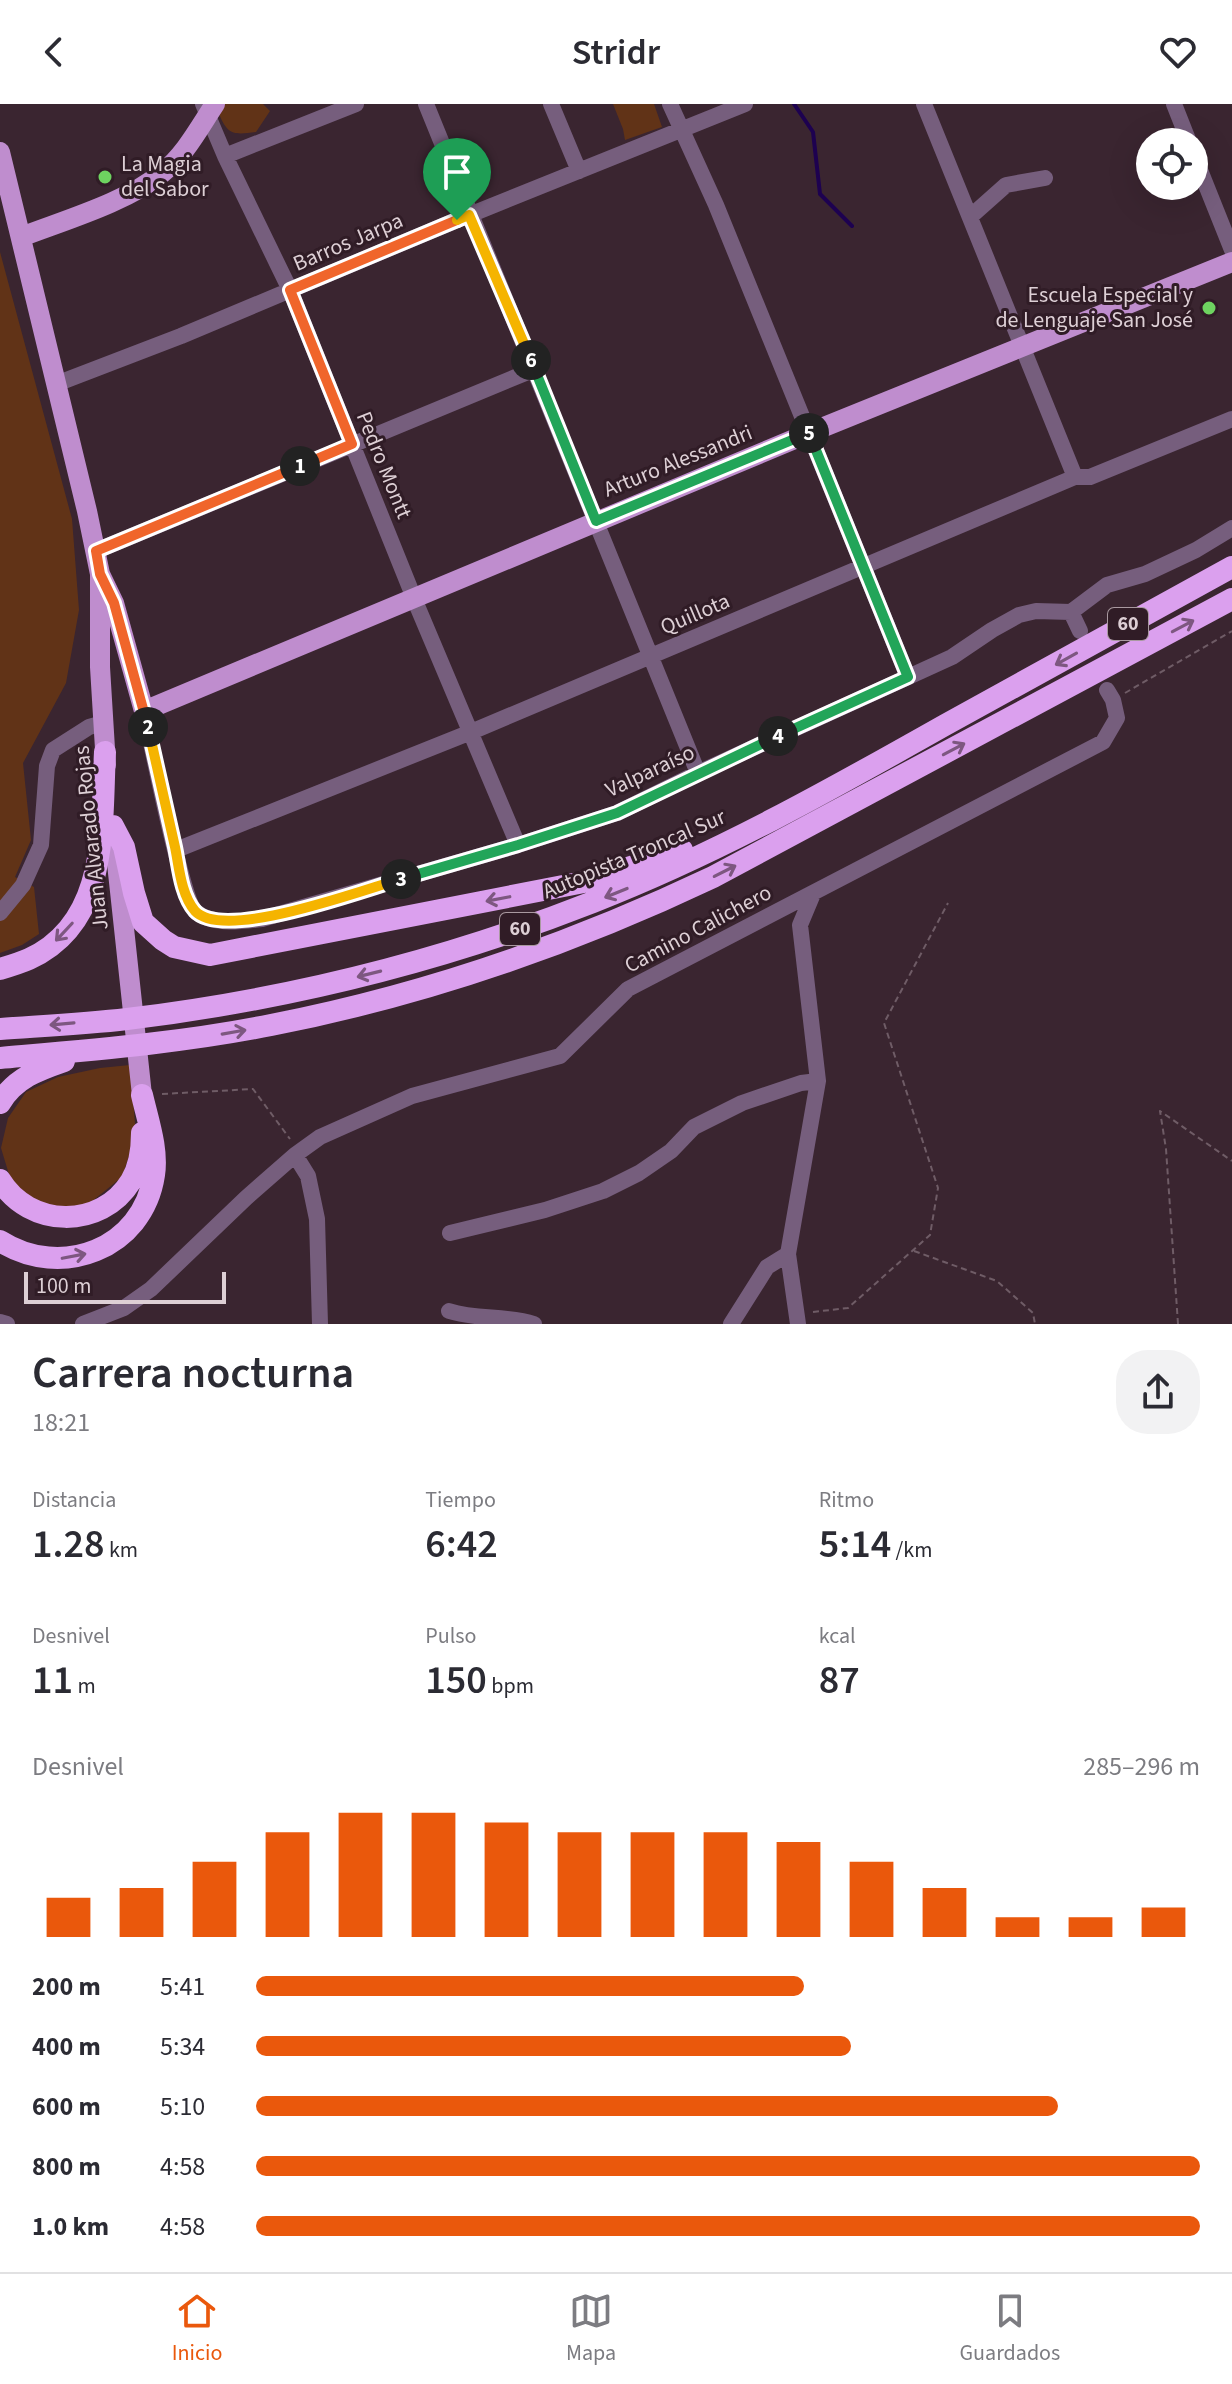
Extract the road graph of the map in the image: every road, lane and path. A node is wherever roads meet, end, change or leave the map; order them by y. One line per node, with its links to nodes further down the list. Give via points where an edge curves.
1 (356, 104): 12 (street)
2 (426, 104): 16 (street)
3 (551, 104): 13 (street)
4 (670, 104): 10 (street)
5 (745, 104): 10 (street, Barros Jarpa)
6 (924, 104): 17 (street)
7 (1174, 104): 9 (street)
8 (208, 107): 12 (street, Pedro Montt); 18 (main road, via 164,172 129,194)
9 (1183, 128)
10 (680, 131): 13 (street, Barros Jarpa); 26 (street, via 716,205)
11 (0, 152): 18 (main road, Juan Alvarado Rojas)
12 (225, 156): 21 (street, Pedro Montt)
13 (579, 171): 16 (street, Barros Jarpa)
14 (1045, 178): 17 (street, via 1006,185)
15 (1208, 190): 19 (street)
16 (469, 215): 21 (street, Barros Jarpa); 23 (street)
17 (970, 217): 22 (street)
18 (21, 237): 24 (main road, Juan Alvarado Rojas)
19 (1232, 250)
20 (1232, 262): 22 (main road, Arturo Alessandri)
21 (290, 290): 24 (street, Barros Jarpa); 27 (street, Pedro Montt)
22 (1021, 347): 26 (main road, Arturo Alessandri); 28 (street)
23 (535, 369): 27 (street); 29 (street)
24 (56, 384): 31 (main road, Juan Alvarado Rojas)
25 (1232, 419): 28 (street, Quillota, via 1090,477)
26 (809, 433): 29 (main road, Arturo Alessandri); 32 (street)
27 (352, 444): 31 (street); 35 (street, Pedro Montt)
28 (1075, 477): 32 (street, Quillota)
29 (596, 521): 35 (main road, Arturo Alessandri); 40 (street)
30 (1232, 528): 37 (street, via 1145,574 1107,585)
31 (96, 551): 34 (main road, Juan Alvarado Rojas)
32 (864, 566): 40 (street, Quillota); 41 (street)
33 (1232, 567): 47 (highway, Autopista Troncal Sur / 60, one-way to 47)
34 (100, 574): 43 (main road, Juan Alvarado Rojas, via 114,603); 44 (main road, Juan Alvarado Rojas)
35 (414, 597): 43 (main road, Arturo Alessandri); 45 (street, Pedro Montt)
36 (1232, 599): 58 (highway, 60, one-way to 36, via 269,1026 380,1001 603,927 767,850)
37 (1071, 612): 38 (street); 41 (street, Valparaíso, via 1019,615)
38 (1080, 631)
39 (1232, 631): 42 (path)
40 (651, 656): 45 (street, Quillota); 48 (street)
41 (908, 677): 48 (street, Valparaíso)
42 (1110, 695): 52 (street, Camino Calichero, via 1117,718 1103,742)
43 (144, 711): 51 (street, Juan Alvarado Rojas)
44 (103, 723): 46 (main road, Juan Alvarado Rojas); 55 (street, via 53,750 41,845 23,885)
45 (471, 732): 50 (street, Pedro Montt); 51 (street, Quillota)
46 (105, 752): 49 (main road, Juan Alvarado Rojas); 56 (highway, one-way to 56, via 100,857 87,899 52,944)
47 (861, 772): 49 (highway, one-way to 49, via 673,854 589,881 222,954 174,947 143,922 124,847); 57 (highway, Autopista Troncal Sur / 60, one-way to 57, via 702,855 592,902 439,954 264,997 124,1019)
48 (698, 773): 50 (street, Valparaíso, via 617,813)
49 (113, 826): 61 (main road, Juan Alvarado Rojas)
50 (518, 845): 54 (street, Valparaíso, via 262,919 221,921)
51 (176, 850): 54 (street, Juan Alvarado Rojas)
52 (813, 894): 60 (street, via 800,925); 63 (street, Camino Calichero, via 628,989 560,1056 412,1096 320,1137)
53 (948, 903): 68 (path, via 884,1023 938,1188 930,1235)
54 (192, 908)
55 (0, 913)
56 (0, 969)
57 (0, 1029)
58 (101, 1049): 59 (highway, 60); 62 (highway, via 30,1074)
59 (0, 1058)
60 (818, 1081): 66 (street, via 742,1103 694,1127 671,1151 603,1191); 69 (street)
61 (142, 1095): 63 (path, via 253,1089 289,1136); 65 (highway, via 142,1147 136,1171 123,1192 103,1208 80,1216 43,1214 20,1203); 67 (highway, one-way to 61, via 24,1254 64,1259 90,1253 124,1232 147,1200 154,1175 154,1148)
62 (0, 1103)
63 (295, 1155): 74 (street, Camino Calichero, via 151,1289 124,1308); 75 (street, via 308,1176 317,1219)
64 (1232, 1161): 79 (path, via 1160,1111)
65 (0, 1180)
66 (450, 1233)
67 (0, 1241)
68 (913, 1250): 71 (path, via 848,1308); 78 (path, via 997,1281 1033,1313)
69 (788, 1254): 71 (street); 77 (street, via 767,1267)
70 (449, 1311): 76 (street)
71 (797, 1319)
72 (0, 1322): 73 (street)
73 (7, 1324)
74 (83, 1324)
75 (320, 1324)
76 (534, 1324)
77 (731, 1324)
78 (1035, 1324)
79 (1178, 1324)

